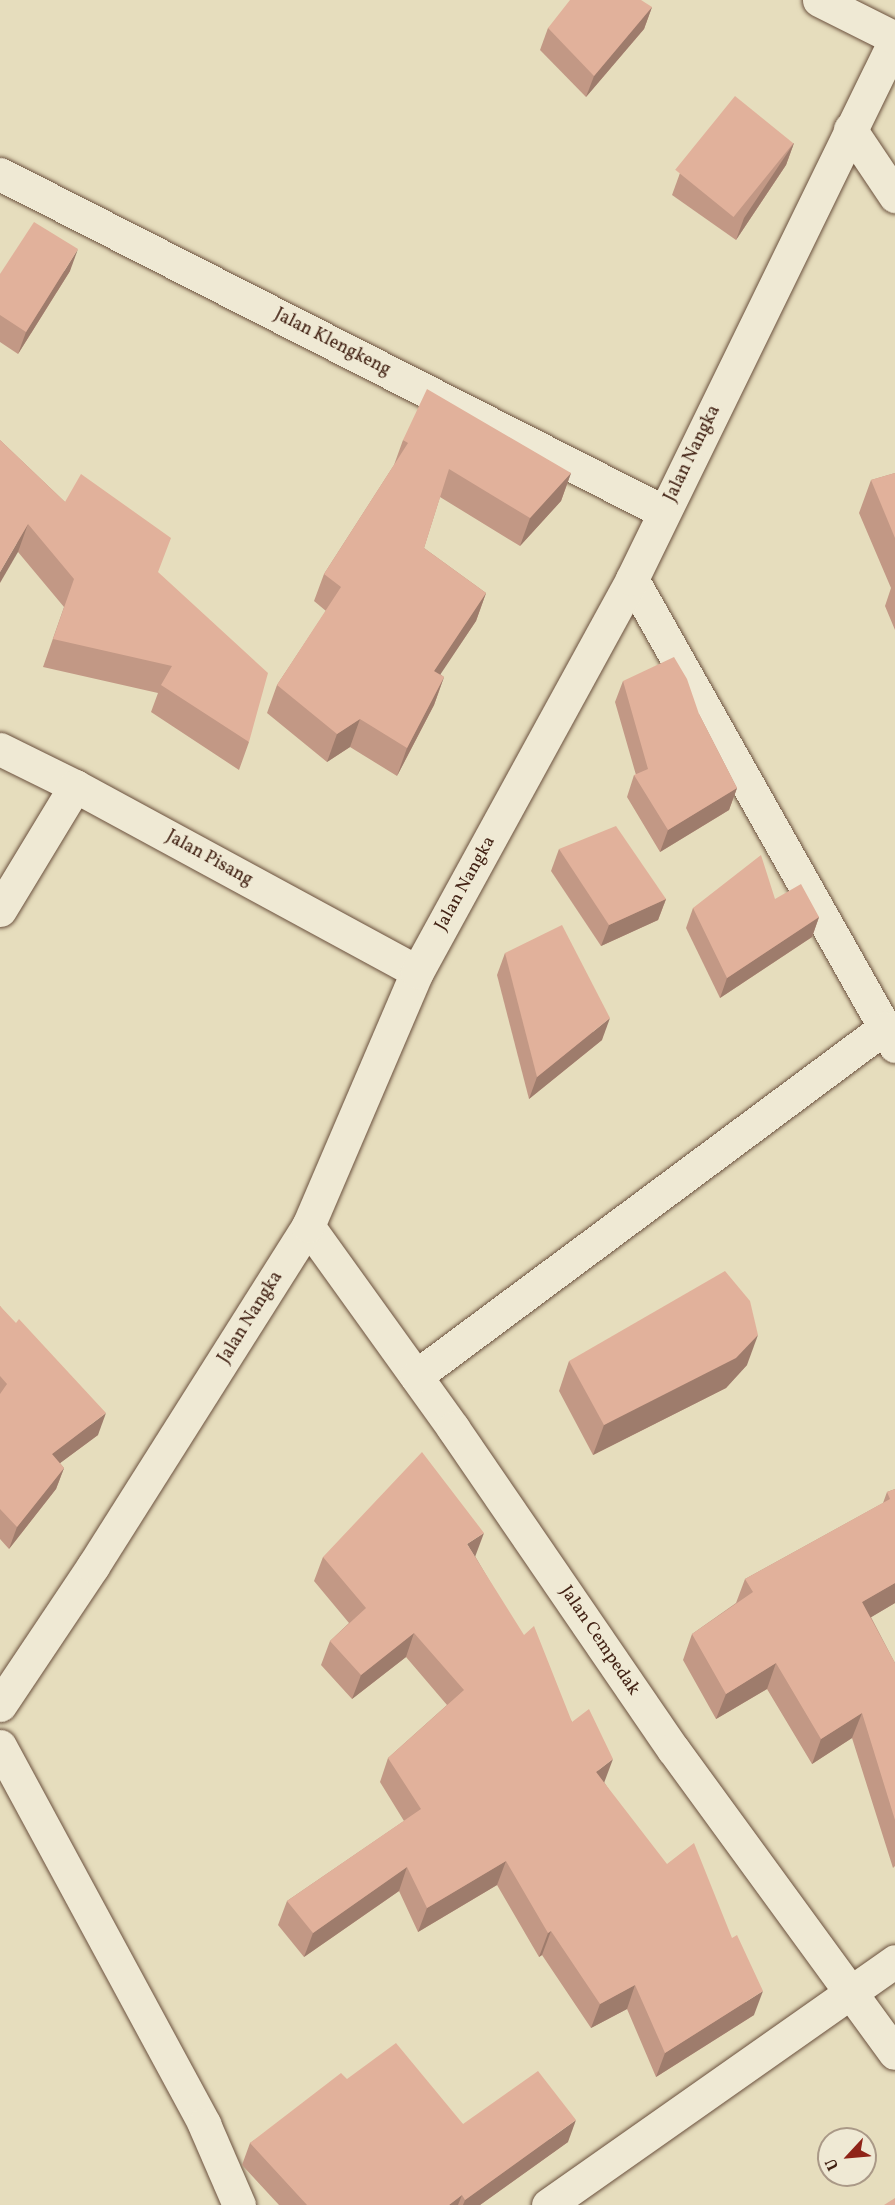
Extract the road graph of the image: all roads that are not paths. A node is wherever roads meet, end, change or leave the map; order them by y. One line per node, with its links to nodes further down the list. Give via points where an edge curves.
1 (819, 0): 2 (street)
2 (895, 39): 3 (street, Jalan Nangka)
3 (850, 129): 5 (street); 6 (street, Jalan Nangka)
4 (0, 174): 6 (street, Jalan Klengkeng)
5 (895, 196)
6 (664, 512): 7 (street, Jalan Nangka)
7 (632, 579): 11 (street, Jalan Nangka); 12 (street)
8 (0, 749): 9 (street, Jalan Pisang)
9 (75, 786): 10 (street); 11 (street, Jalan Pisang)
10 (0, 910)
11 (417, 972): 13 (street, Jalan Nangka)
12 (889, 1037): 14 (street)
13 (308, 1226): 14 (street, Jalan Cempedak); 15 (street, Jalan Nangka, via 93,1566)
14 (416, 1376): 18 (street, Jalan Cempedak, via 673,1749)
15 (0, 1705)
16 (0, 1746): 20 (street, via 204,2124)
17 (895, 1961): 18 (street)
18 (849, 1991): 19 (street, Jalan Cempedak); 21 (street)
19 (895, 2053)
20 (239, 2205)
21 (548, 2205)

